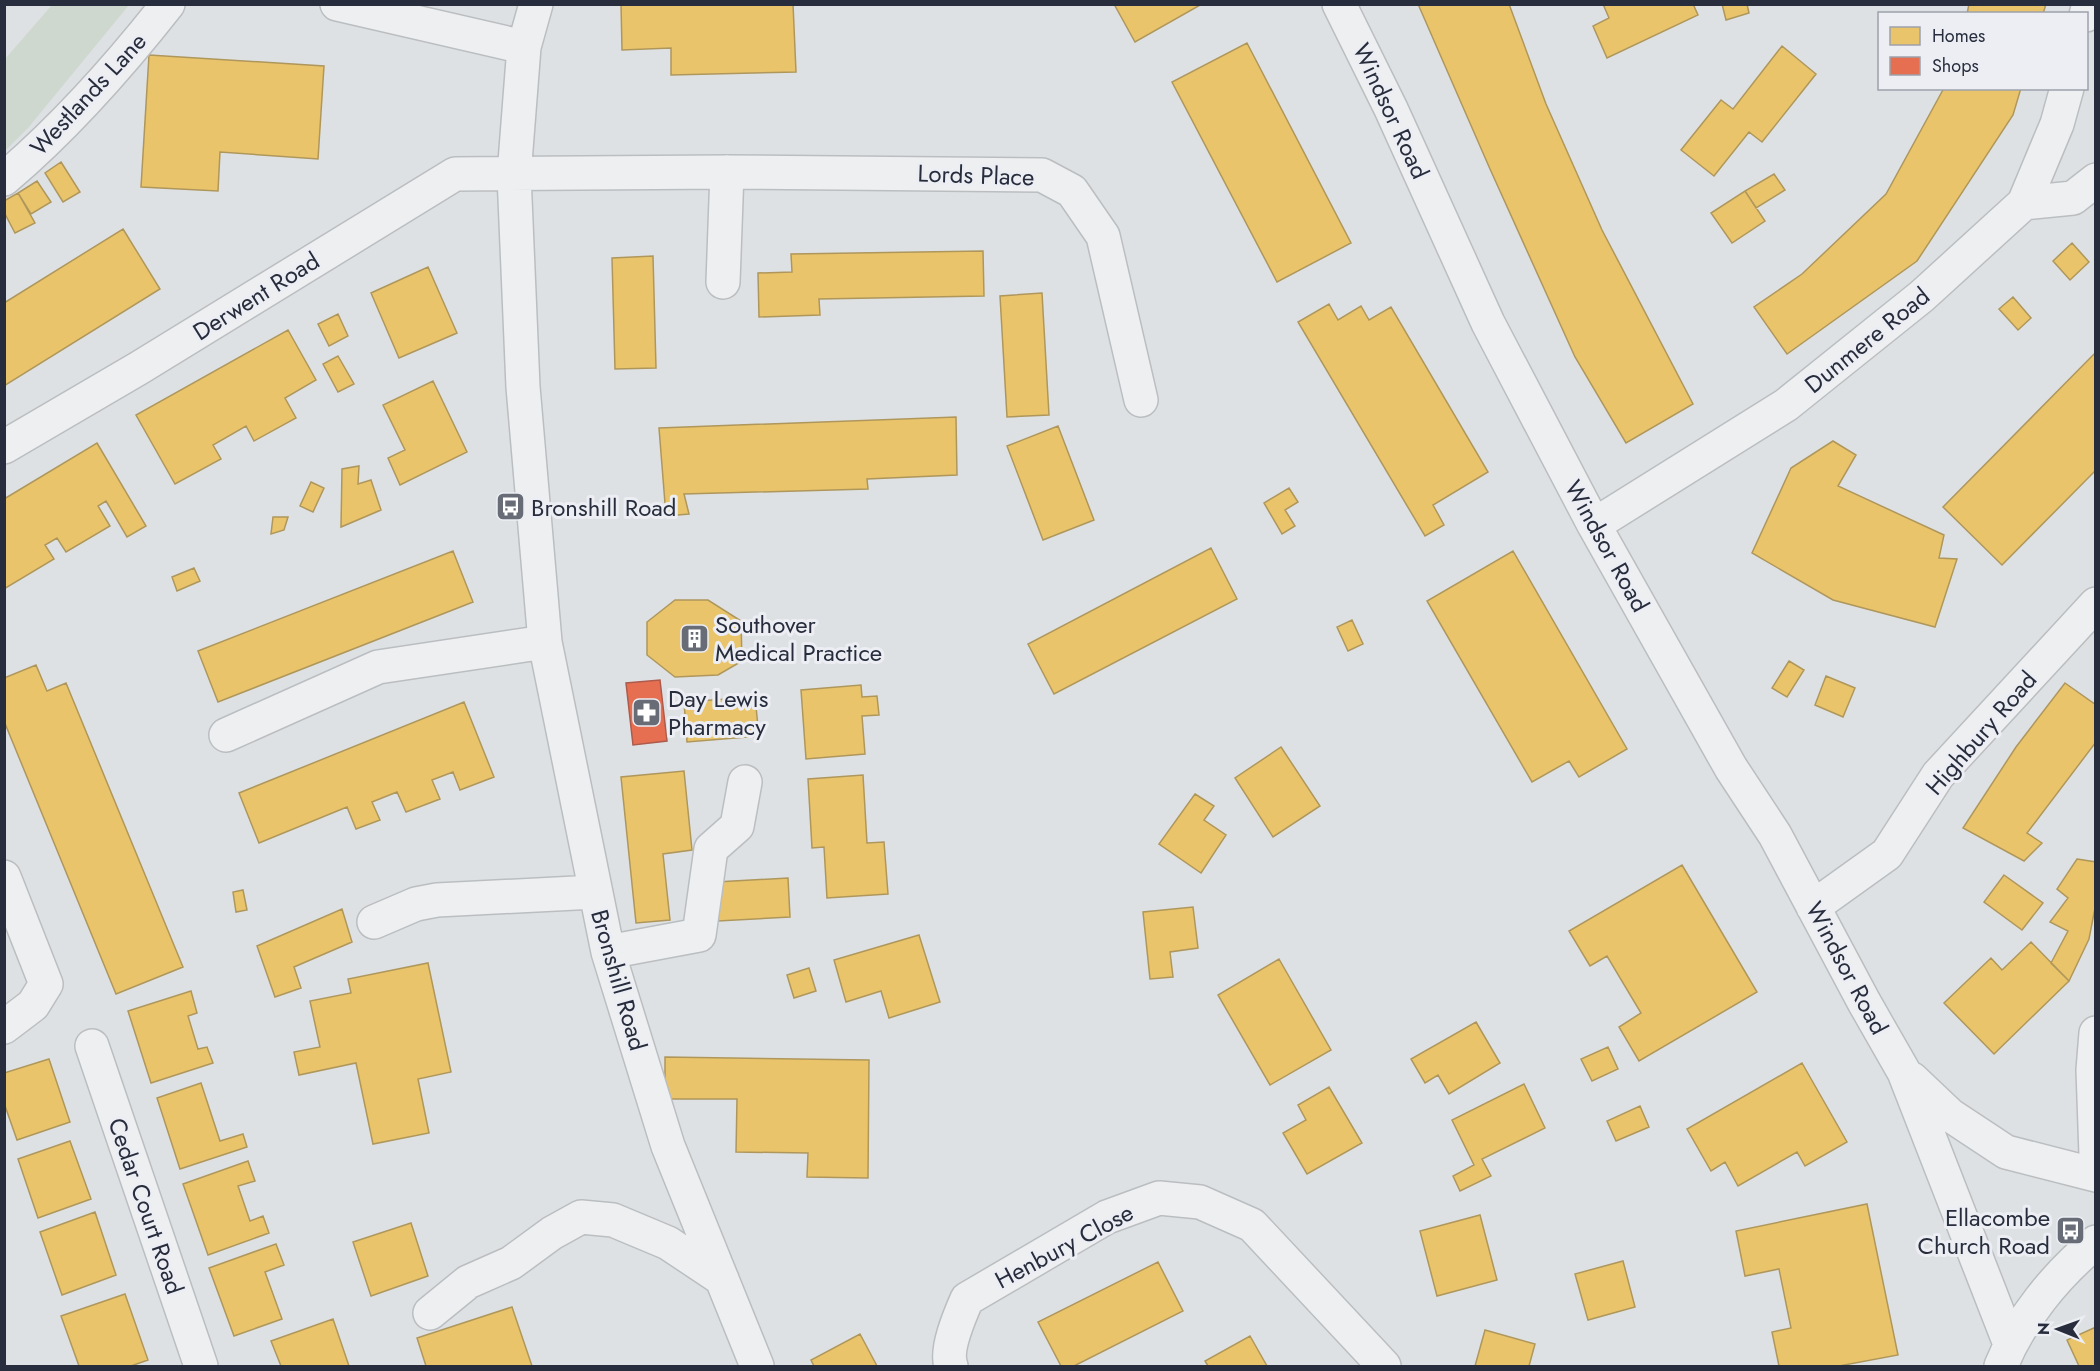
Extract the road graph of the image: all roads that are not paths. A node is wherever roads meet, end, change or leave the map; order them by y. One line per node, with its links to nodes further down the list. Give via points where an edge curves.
1 (168, 4): 9 (street, Westlands Lane, via 136,45)
2 (337, 4): 5 (street)
3 (536, 4): 5 (street, Bronshill Road)
4 (1339, 4): 15 (street, Windsor Road, via 1488,323)
5 (524, 47): 8 (street, Bronshill Road)
6 (2066, 90): 11 (street, Dunmere Road, via 2057,124)
7 (727, 172): 8 (street, Lords Place); 12 (street); 13 (street, Lords Place, via 1042,175 1072,191 1103,236)
8 (514, 175): 14 (street, Derwent Road, via 455,174); 17 (street, Bronshill Road, via 524,387)
9 (4, 180)
10 (2096, 180): 11 (street, via 2073,198)
11 (2024, 203): 15 (street, Dunmere Road, via 1922,296 1786,405)
12 (723, 282)
13 (1140, 400)
14 (4, 447)
15 (1594, 525): 22 (street, Windsor Road)
16 (2096, 604): 22 (street, Highbury Road, via 1938,775 1887,854)
17 (544, 642): 18 (street, via 378,667); 21 (street, Bronshill Road)
18 (226, 735)
19 (745, 782): 24 (street, via 738,826 711,849 699,935)
20 (4, 877): 25 (street, via 46,984 33,1005)
21 (595, 892): 23 (street, via 437,900 416,904); 24 (street, Bronshill Road)
22 (1813, 907): 28 (street, Windsor Road)
23 (374, 922)
24 (608, 952): 32 (street, Bronshill Road, via 669,1146)
25 (4, 1027)
26 (2096, 1033): 29 (street)
27 (92, 1046): 35 (street, Cedar Court Road)
28 (1904, 1072): 30 (street, Windsor Road, via 1950,1115 2006,1152); 34 (street, Windsor Road)
29 (2096, 1155)
30 (2096, 1175)
31 (2092, 1248): 34 (street, via 2046,1293)
32 (722, 1279): 33 (street, via 668,1243 613,1220 581,1217 511,1263 468,1282); 36 (street, Bronshill Road)
33 (430, 1313)
34 (2005, 1355)
35 (201, 1366)
36 (757, 1366)
37 (951, 1366): 38 (street, Henbury Close, via 948,1360 967,1299 1107,1217 1159,1198 1200,1202 1252,1225)
38 (1384, 1366)

